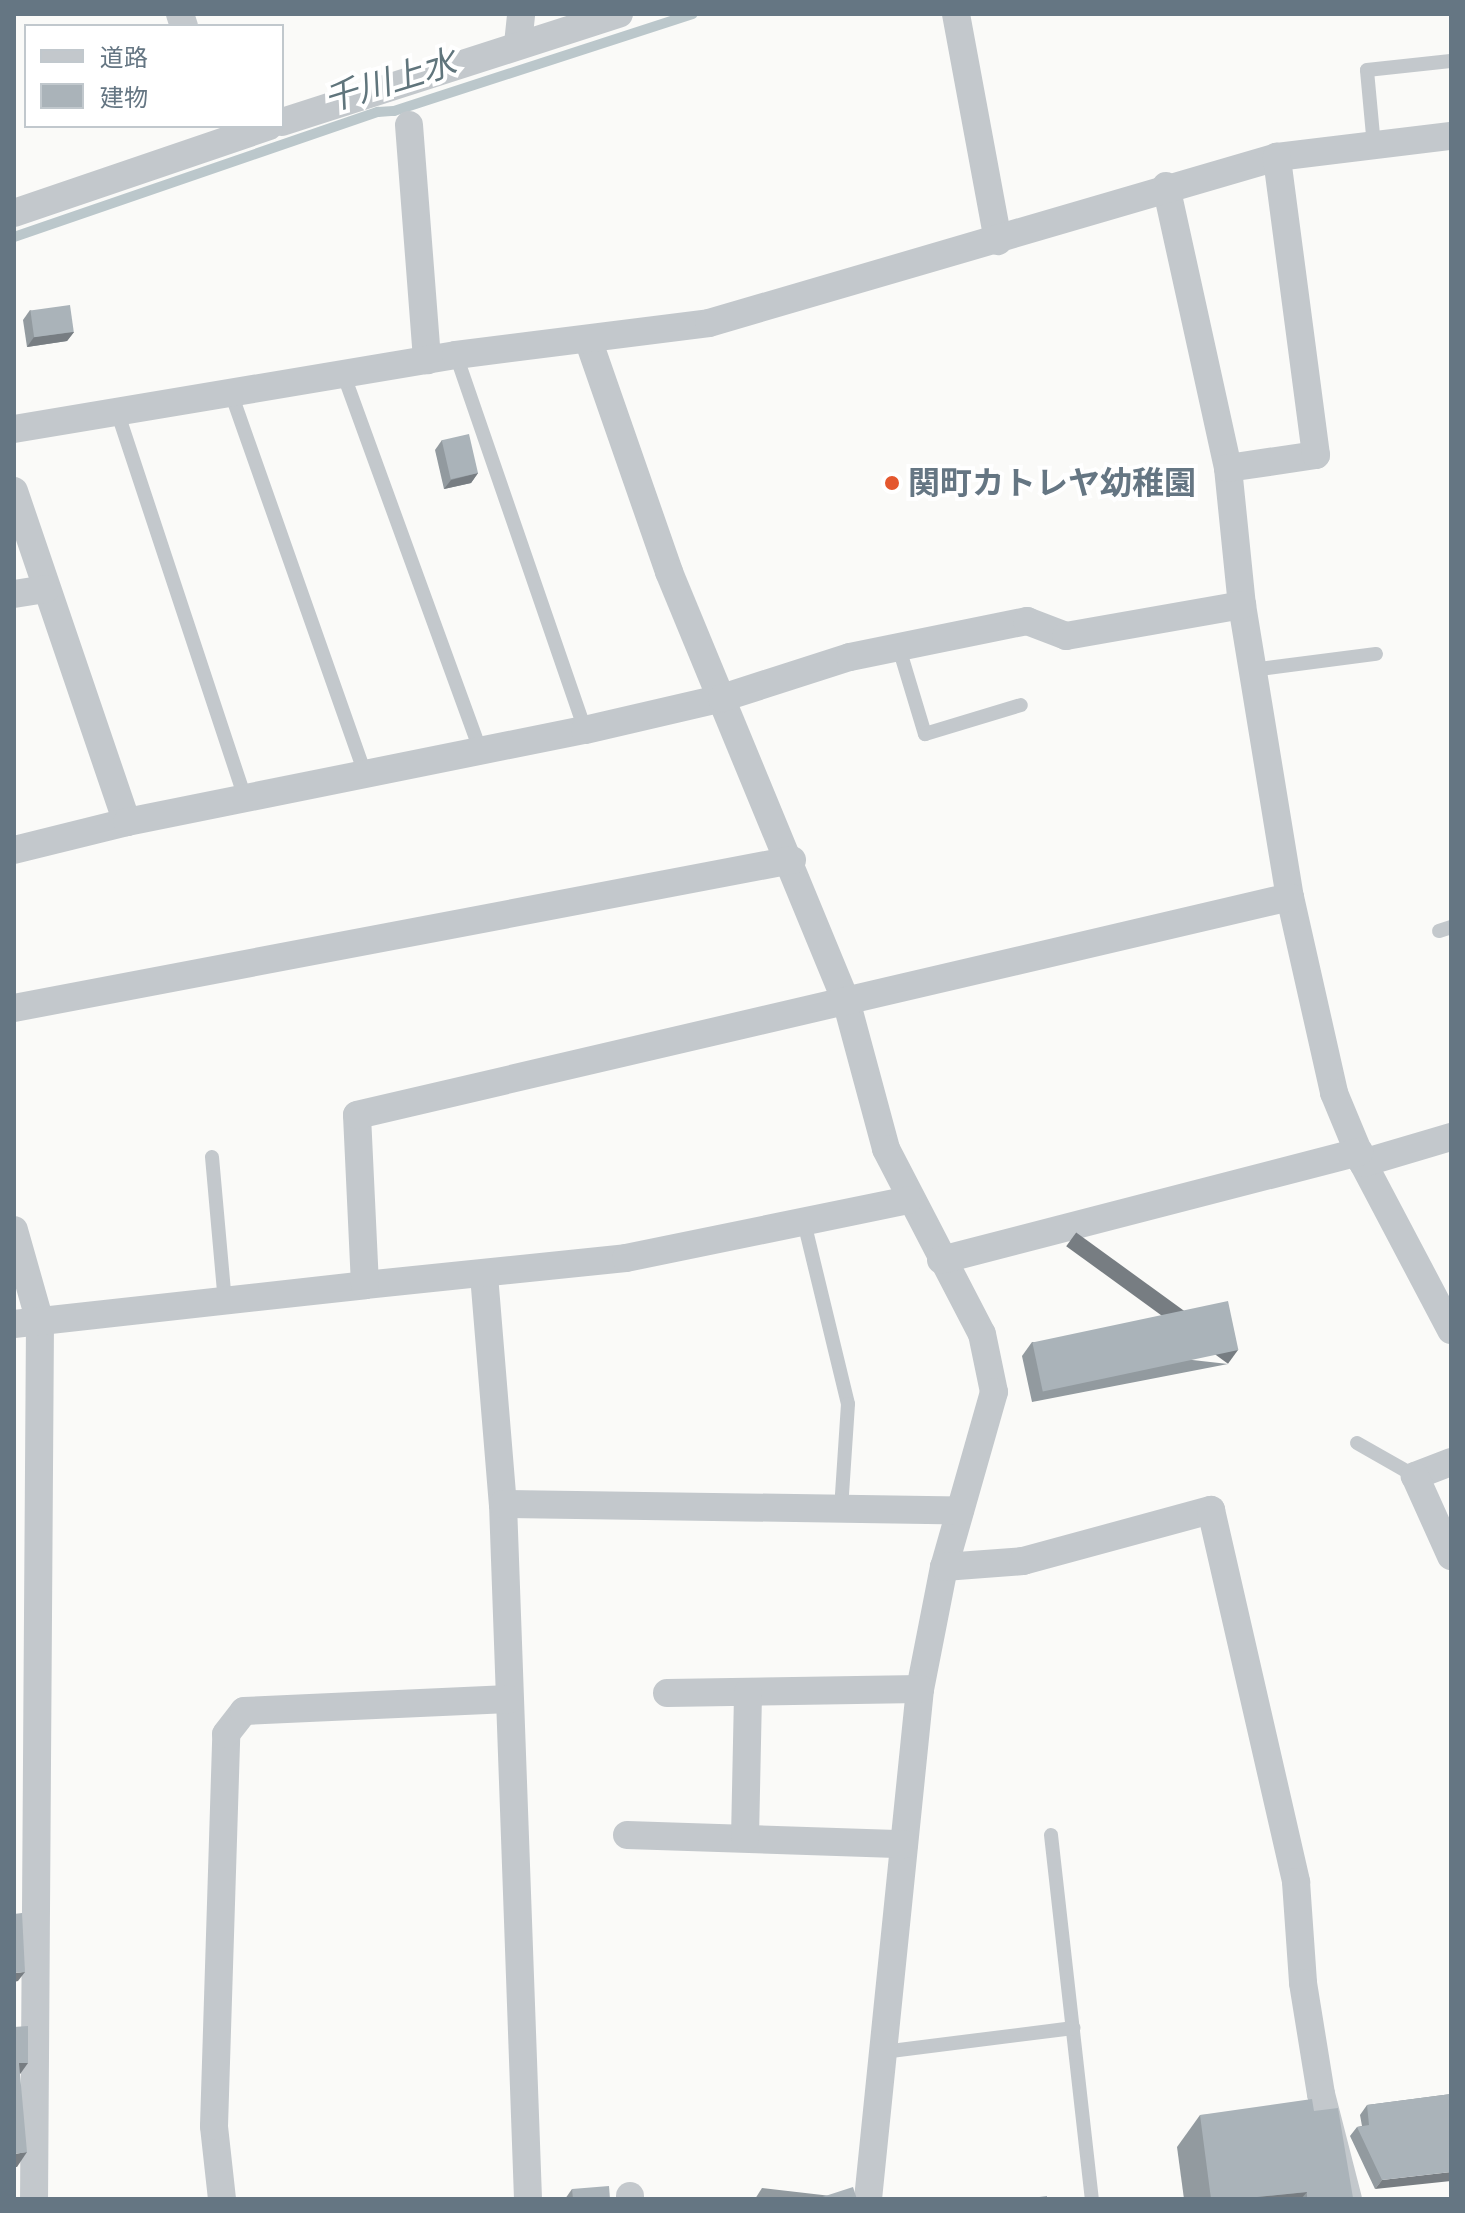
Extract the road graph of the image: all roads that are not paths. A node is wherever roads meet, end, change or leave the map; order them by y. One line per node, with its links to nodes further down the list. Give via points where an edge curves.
1 (521, 14): 4 (street)
2 (619, 14): 4 (street)
3 (956, 14): 15 (street)
4 (518, 44): 6 (street)
5 (1451, 61): 11 (lane, via 1367,70)
6 (284, 121)
7 (409, 125): 18 (street)
8 (257, 128): 9 (street)
9 (220, 134): 14 (street)
10 (1451, 136): 11 (street)
11 (1374, 146): 12 (street)
12 (1277, 157): 13 (street); 23 (street, via 1316,455)
13 (1166, 186): 15 (street); 23 (street)
14 (14, 213)
15 (998, 241): 16 (street, via 709,323)
16 (589, 342): 17 (street); 31 (street, via 669,572)
17 (456, 355): 18 (street); 33 (lane)
18 (427, 360): 19 (street)
19 (343, 373): 20 (street); 34 (lane)
20 (231, 393): 21 (street); 35 (lane)
21 (118, 414): 22 (street); 36 (lane)
22 (14, 429)
23 (1228, 468): 27 (street)
24 (14, 491): 25 (street)
25 (46, 589): 26 (street); 37 (street)
26 (14, 594)
27 (1242, 605): 28 (street, via 1066,636 1027,621); 30 (street)
28 (899, 648): 31 (street, via 850,657); 32 (lane, via 925,734)
29 (1376, 654): 30 (lane)
30 (1252, 670): 40 (street)
31 (722, 698): 33 (street); 39 (street)
32 (1021, 705)
33 (585, 730): 34 (street)
34 (480, 749): 35 (street)
35 (365, 773): 36 (street)
36 (245, 798): 37 (street)
37 (127, 822): 38 (street)
38 (14, 850)
39 (792, 860): 41 (street); 42 (street)
40 (1290, 897): 41 (street); 45 (street, via 1334,1093)
41 (847, 1004): 46 (street, via 886,1149); 51 (street, via 357,1115)
42 (14, 1008)
43 (1451, 1137): 45 (street)
44 (212, 1157): 52 (lane)
45 (1361, 1158): 49 (street); 54 (street)
46 (908, 1200): 47 (street); 49 (street)
47 (804, 1222): 50 (street, via 626,1258); 59 (lane, via 848,1404)
48 (14, 1230): 53 (street)
49 (941, 1260): 60 (street, via 982,1334 994,1392)
50 (484, 1275): 51 (street); 58 (street)
51 (365, 1285): 52 (street)
52 (225, 1302): 53 (street)
53 (27, 1323): 73 (street)
54 (1451, 1330)
55 (1357, 1443): 57 (lane)
56 (1451, 1462): 57 (street)
57 (1415, 1476): 61 (street)
58 (503, 1504): 59 (street); 66 (street)
59 (841, 1509): 60 (street)
60 (960, 1510): 62 (street)
61 (1451, 1556)
62 (944, 1567): 63 (street); 78 (street, via 1023,1561 1211,1510 1296,1882 1303,1983 1321,2094)
63 (920, 1689): 64 (street); 70 (street)
64 (748, 1692): 65 (street); 69 (street)
65 (667, 1693)
66 (509, 1699): 74 (street, via 244,1711 226,1734 214,2126); 75 (street)
67 (627, 1835): 69 (street)
68 (1051, 1835): 71 (lane)
69 (745, 1838): 70 (street)
70 (904, 1844): 72 (street)
71 (1073, 2028): 72 (lane); 77 (lane)
72 (883, 2052): 76 (street)
73 (34, 2199)
74 (222, 2199)
75 (528, 2199)
76 (868, 2199)
77 (1092, 2199)
78 (1348, 2199)

